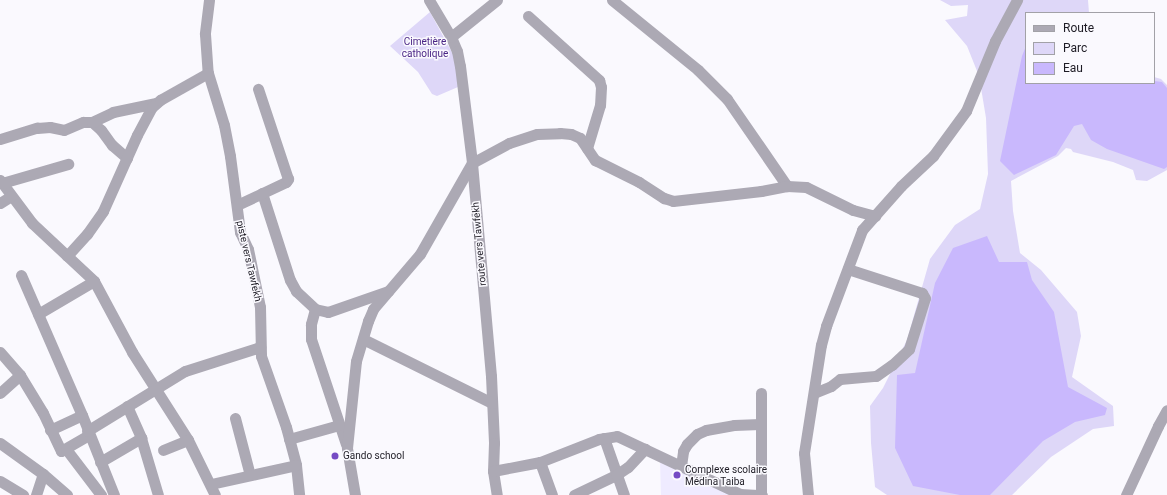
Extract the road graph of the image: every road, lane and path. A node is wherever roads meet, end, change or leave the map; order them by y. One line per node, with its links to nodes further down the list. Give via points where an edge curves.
1 (209, 0): 8 (street, piste vers Tawfekh, via 205,34)
2 (429, 0): 7 (street, route vers Tawfekh)
3 (497, 0): 7 (street)
4 (612, 0): 18 (street, via 698,70 728,99)
5 (1017, 0): 23 (street, via 994,41 966,111 933,156 901,186)
6 (528, 16): 13 (street, via 599,80 600,105)
7 (451, 37): 15 (street, route vers Tawfekh, via 460,66)
8 (208, 73): 10 (street); 22 (street, piste vers Tawfekh, via 224,124)
9 (258, 89): 19 (street, via 288,176 286,182)
10 (156, 103): 11 (street, via 113,112); 14 (street)
11 (92, 122): 12 (street, via 83,122 64,130 37,128); 14 (street)
12 (0, 139)
13 (587, 148): 15 (street, via 580,138 571,134 537,134 509,143); 18 (street, via 595,160 673,201)
14 (127, 158): 24 (street, via 104,211)
15 (472, 163): 28 (street, via 420,254); 39 (street, route vers Tawfekh)
16 (68, 164): 17 (street)
17 (1, 182): 20 (street)
18 (787, 186): 23 (street, via 806,187 853,210)
19 (262, 193): 22 (street); 29 (street, via 290,280 296,291)
20 (10, 196): 21 (street); 24 (street, via 32,223)
21 (0, 203)
22 (237, 205): 32 (street, piste vers Tawfekh, via 240,232 248,249 260,307)
23 (875, 216): 25 (street, via 862,230)
24 (67, 256): 27 (street)
25 (848, 269): 38 (street, via 826,326); 38 (street, via 922,293 925,298 911,344 892,365 876,376 840,379)
26 (21, 275): 30 (street)
27 (94, 281): 30 (street); 35 (street, via 118,327)
28 (388, 291): 29 (street, via 328,312); 31 (street, via 373,309)
29 (315, 309): 45 (street, via 311,339)
30 (38, 314): 42 (street)
31 (362, 339): 39 (street); 53 (street, via 356,361)
32 (260, 347): 35 (street, via 198,366); 50 (street, piste vers Tawfekh, via 263,364)
33 (0, 352): 34 (street)
34 (20, 376): 36 (street); 46 (street, via 43,413)
35 (156, 388): 40 (street); 51 (street)
36 (0, 393)
37 (762, 393): 44 (street)
38 (814, 393): 81 (street, via 804,453)
39 (492, 403): 61 (street, route vers Tawfekh)
40 (127, 406): 47 (street); 48 (street)
41 (1167, 412): 82 (street)
42 (82, 415): 46 (street); 47 (street)
43 (235, 418): 63 (street)
44 (760, 424): 60 (street, via 734,425 697,434 683,451); 80 (street)
45 (339, 425): 50 (street); 53 (street)
46 (50, 430): 54 (street, via 61,451)
47 (88, 433): 54 (street); 57 (street)
48 (141, 438): 57 (street); 72 (street)
49 (604, 438): 55 (street, via 617,436); 58 (street); 64 (street)
50 (289, 439): 59 (street, piste vers Tawfekh)
51 (188, 440): 56 (street); 66 (street)
52 (2, 448): 62 (street)
53 (347, 448): 75 (street)
54 (66, 449): 70 (street)
55 (645, 449): 60 (street); 64 (street, via 628,467)
56 (164, 450)
57 (100, 462): 71 (street)
58 (540, 462): 61 (street); 77 (street)
59 (296, 465): 63 (street); 74 (street, piste vers Tawfekh)
60 (681, 466): 80 (street, via 740,494)
61 (493, 471): 76 (street, route vers Tawfekh)
62 (42, 474): 68 (street); 69 (street)
63 (250, 474): 66 (street)
64 (616, 475): 78 (street); 79 (street)
65 (0, 482): 67 (street)
66 (211, 484): 73 (street)
67 (23, 495)
68 (36, 495)
69 (67, 495)
70 (102, 495)
71 (114, 495)
72 (158, 495)
73 (215, 495)
74 (299, 495)
75 (355, 495)
76 (496, 495)
77 (552, 495)
78 (574, 495)
79 (624, 495)
80 (761, 495)
81 (808, 495)
82 (1126, 495)

